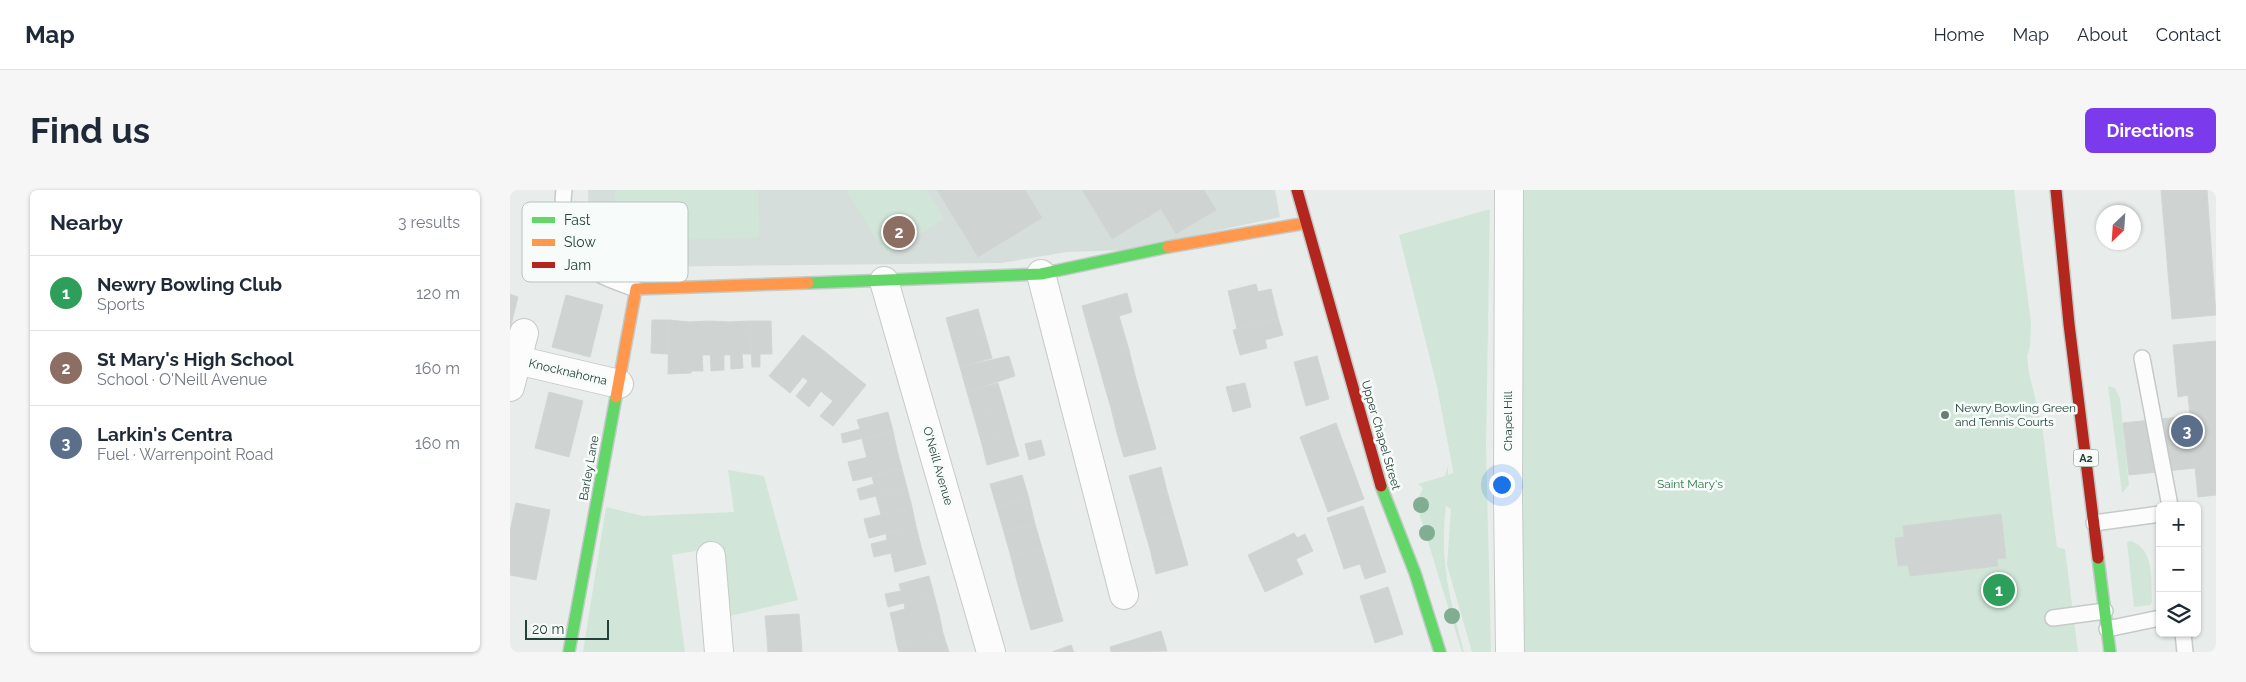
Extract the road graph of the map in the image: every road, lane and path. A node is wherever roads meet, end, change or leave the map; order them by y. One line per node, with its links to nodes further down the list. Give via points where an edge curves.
1 (1298, 190): 4 (main road, Upper Chapel Street)
2 (1509, 190): 28 (street, Chapel Hill)
3 (2056, 190): 16 (main road, A2)
4 (1306, 223): 5 (main road); 27 (main road, Upper Chapel Street, via 1385,499 1415,573)
5 (1041, 274): 6 (main road); 18 (street)
6 (884, 281): 8 (main road); 26 (street, O'Neill Avenue)
7 (620, 282): 8 (lane)
8 (636, 289): 12 (main road, Barley Lane)
9 (524, 333): 11 (street)
10 (2142, 358): 14 (lane)
11 (517, 360): 12 (street, Knocknahorna); 13 (street)
12 (619, 384): 24 (main road, Barley Lane)
13 (510, 388)
14 (2169, 502)
15 (2156, 515): 16 (lane)
16 (2094, 524): 19 (main road, A2)
17 (711, 556): 25 (street)
18 (1124, 595)
19 (2105, 611): 20 (lane); 22 (main road, A2)
20 (2052, 618)
21 (2156, 619): 22 (lane)
22 (2107, 629): 29 (main road, A2)
23 (2183, 637): 30 (lane)
24 (569, 652)
25 (719, 652)
26 (991, 652)
27 (1440, 652)
28 (1510, 652)
29 (2110, 652)
30 (2185, 652)

